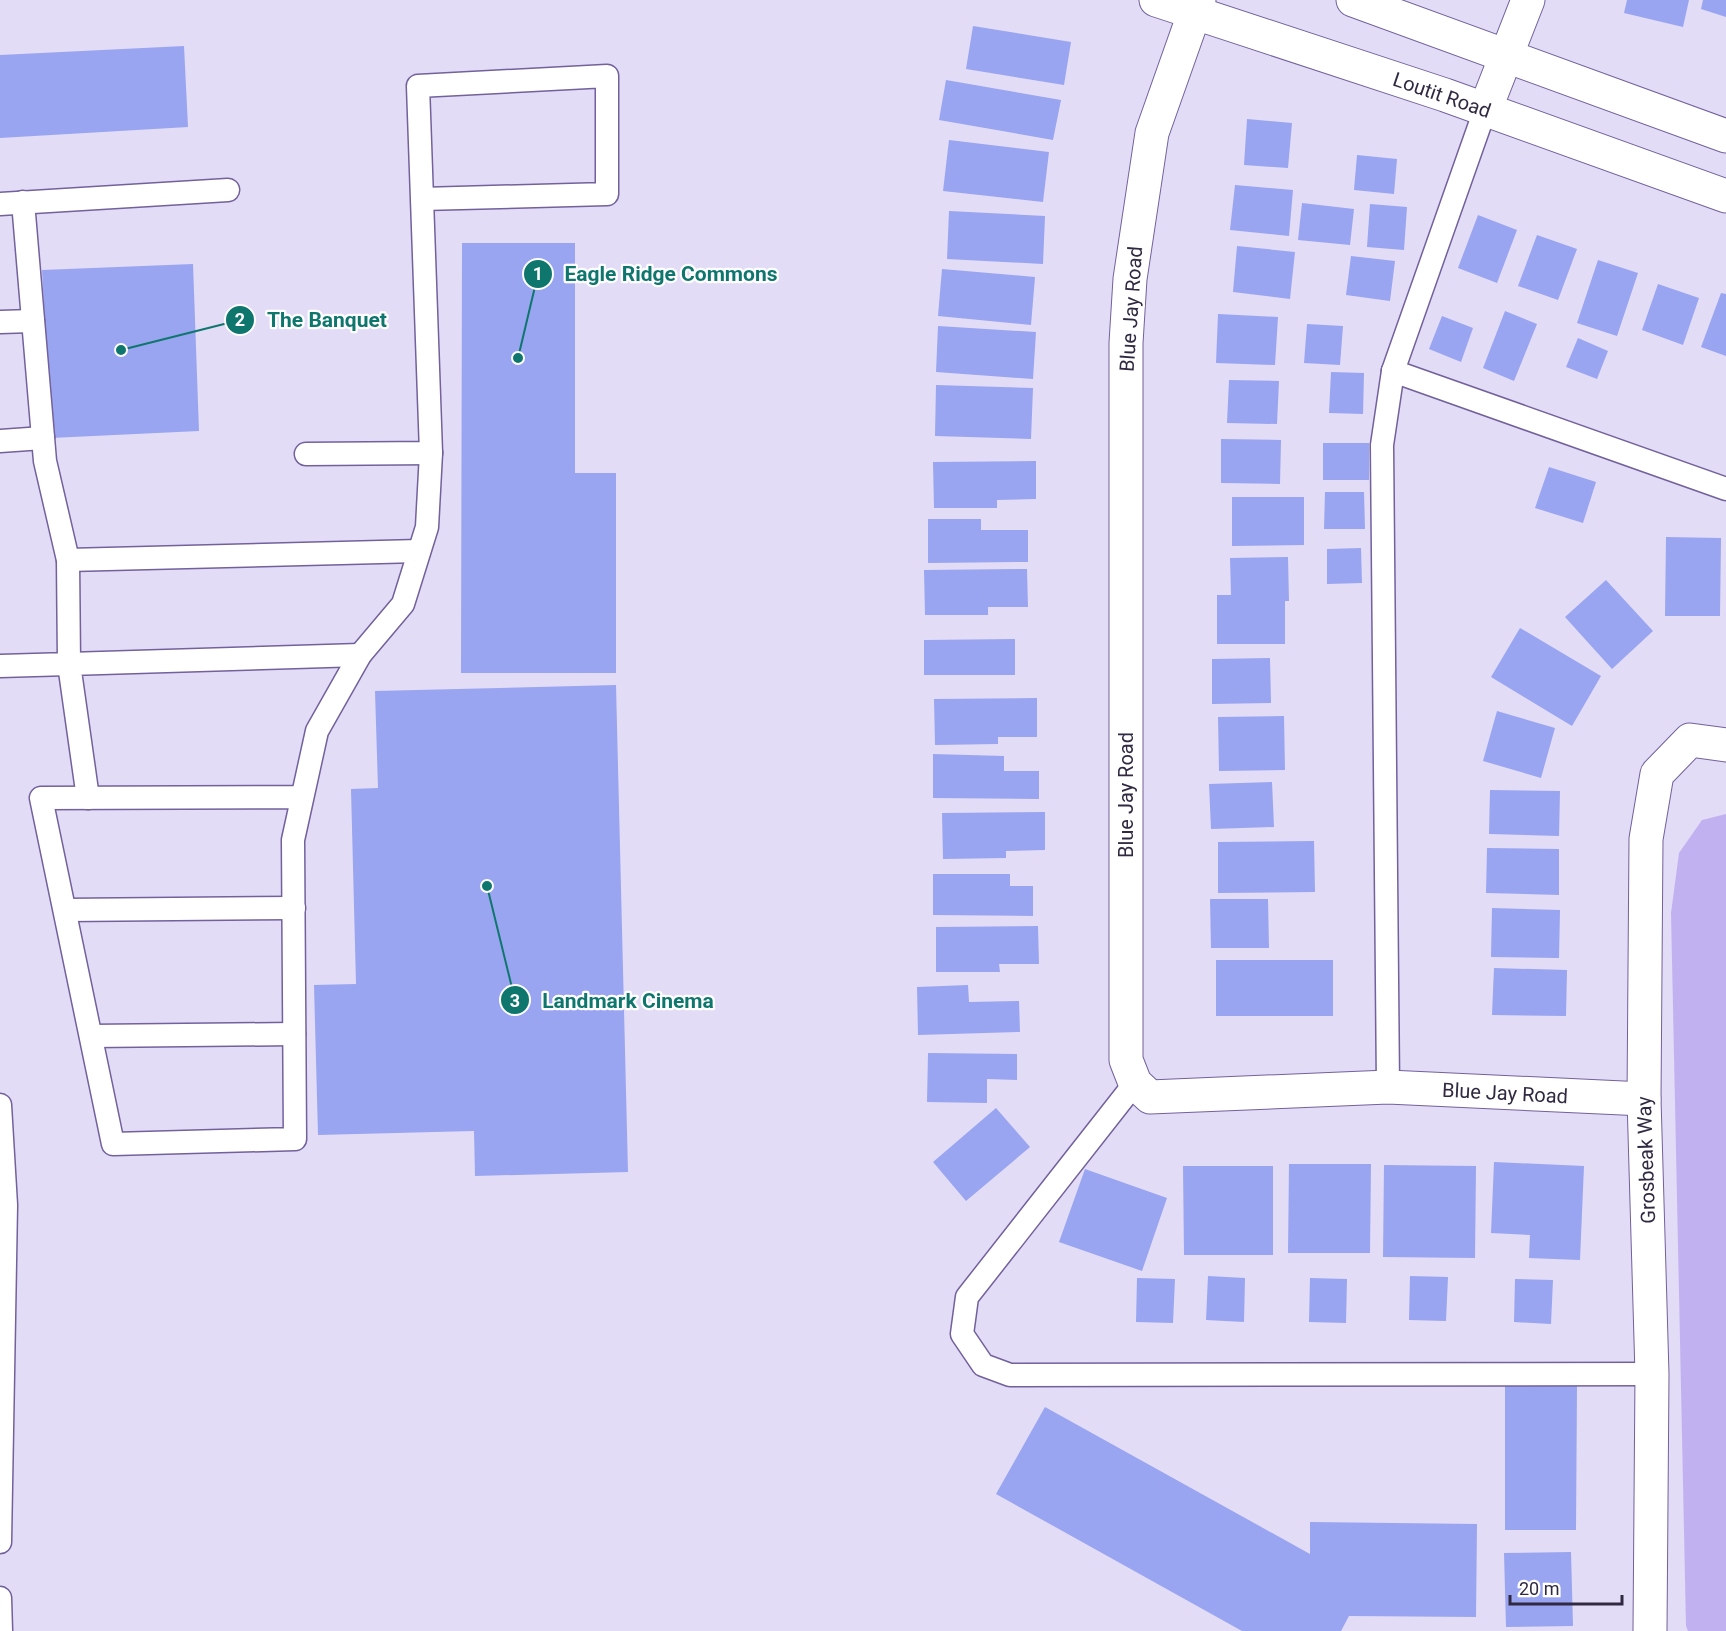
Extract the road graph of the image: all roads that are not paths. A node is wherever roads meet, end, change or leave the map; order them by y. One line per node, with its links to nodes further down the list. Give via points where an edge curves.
1 (1156, 0): 4 (street, Loutit Road)
2 (1353, 0): 5 (street)
3 (1528, 0): 5 (street)
4 (1197, 6): 6 (street, Loutit Road); 33 (street, Blue Jay Road, via 1152,133 1130,279 1126,342 1126,1060)
5 (1505, 56): 6 (street); 7 (street)
6 (1485, 110): 9 (street, Loutit Road); 15 (lane)
7 (1726, 136)
8 (228, 190): 11 (lane)
9 (1726, 196)
10 (422, 199): 10 (lane, via 418,86 607,76 607,194); 18 (lane)
11 (23, 202): 12 (lane); 13 (lane)
12 (0, 204)
13 (33, 321): 14 (lane); 16 (lane)
14 (0, 322)
15 (1393, 371): 20 (lane); 34 (lane, via 1382,445)
16 (43, 438): 17 (lane); 22 (lane)
17 (0, 441)
18 (431, 453): 19 (lane); 21 (lane, via 426,527)
19 (306, 454)
20 (1726, 489)
21 (419, 551): 22 (lane); 23 (lane, via 403,604)
22 (68, 560): 24 (lane)
23 (360, 655): 24 (lane); 27 (lane, via 317,731)
24 (69, 664): 25 (lane); 28 (lane)
25 (0, 666)
26 (1726, 745): 35 (street, Grosbeak Way, via 1690,740 1658,774 1646,839)
27 (302, 797): 28 (lane); 29 (lane, via 293,840)
28 (88, 798): 30 (lane, via 41,798)
29 (294, 908): 30 (lane); 31 (lane)
30 (65, 910): 32 (lane)
31 (294, 1034): 32 (lane); 32 (lane, via 295,1139 113,1144)
32 (91, 1036)
33 (1135, 1083): 34 (street, Blue Jay Road, via 1150,1097); 38 (lane, via 967,1297 962,1334 983,1365 1010,1375)
34 (1388, 1087): 35 (street, Blue Jay Road)
35 (1644, 1099): 38 (street, Grosbeak Way)
36 (0, 1106): 37 (lane, via 6,1205)
37 (3, 1273): 39 (lane)
38 (1652, 1374): 43 (street, Grosbeak Way)
39 (1, 1401): 40 (lane)
40 (0, 1542)
41 (0, 1598): 42 (lane)
42 (1, 1631)
43 (1650, 1631)

